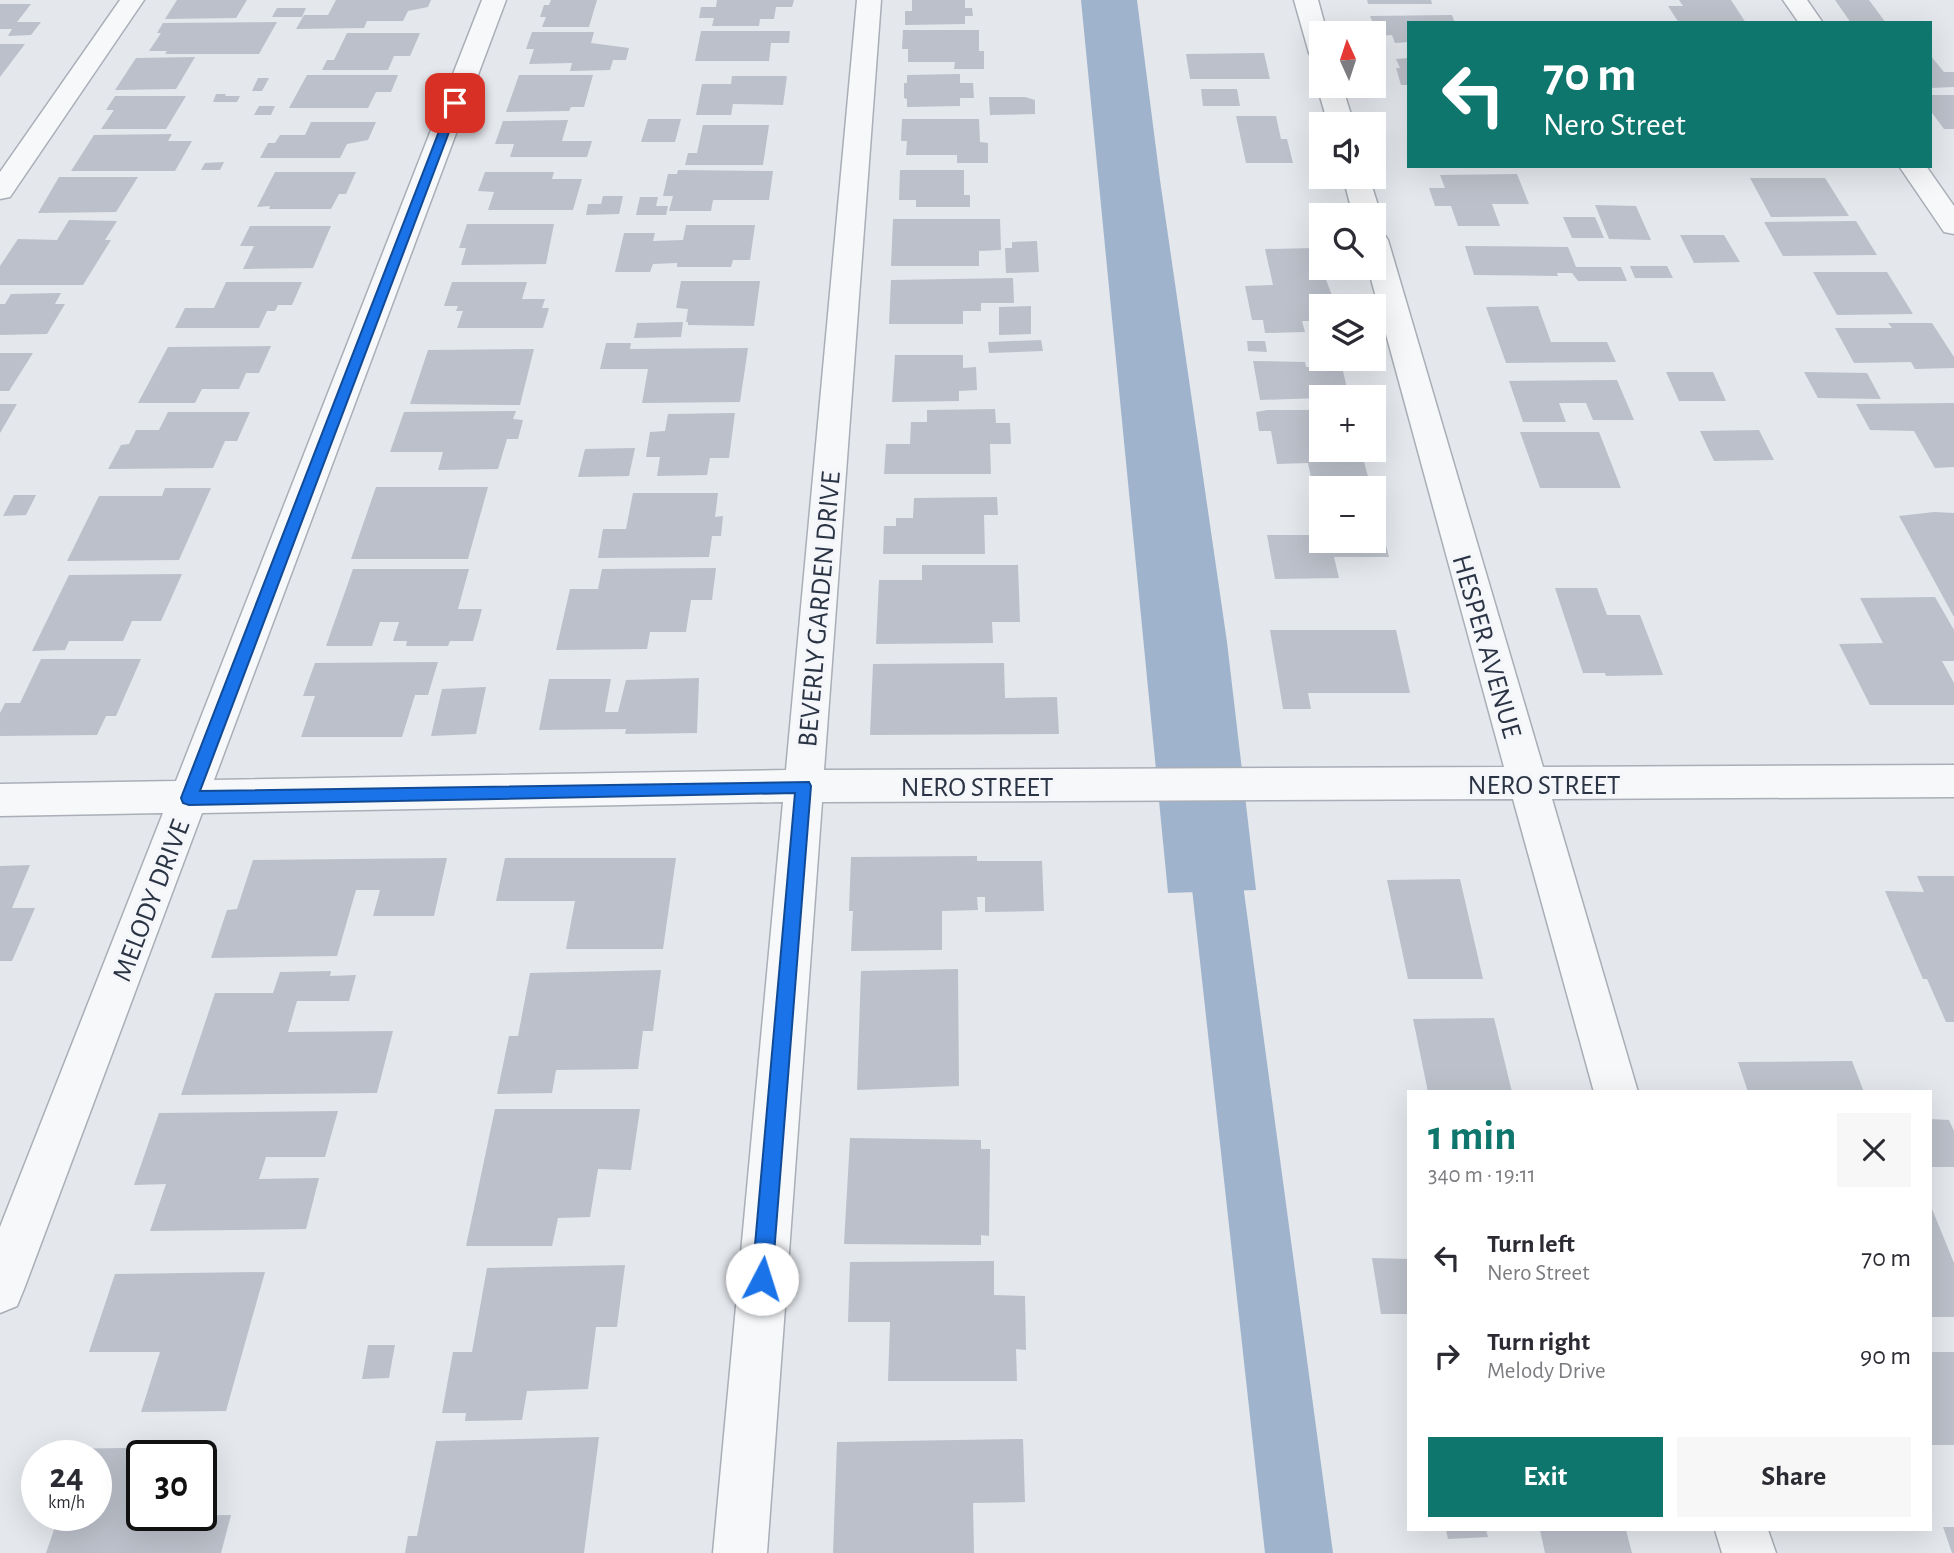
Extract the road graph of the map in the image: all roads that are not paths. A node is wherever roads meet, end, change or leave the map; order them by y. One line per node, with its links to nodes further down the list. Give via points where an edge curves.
1 (132, 0): 9 (street)
2 (494, 0): 15 (street, MELODY DRIVE)
3 (869, 0): 14 (street, BEVERLY GARDEN DRIVE)
4 (1306, 0): 6 (street)
5 (1795, 0): 7 (street)
6 (1312, 21)
7 (1810, 21)
8 (1913, 168): 10 (street)
9 (0, 191)
10 (1954, 226)
11 (1385, 280): 13 (street, HESPER AVENUE)
12 (1954, 781): 13 (street, NERO STREET)
13 (1527, 785): 14 (street, NERO STREET); 17 (street, HESPER AVENUE)
14 (803, 786): 15 (street, NERO STREET); 20 (street, BEVERLY GARDEN DRIVE)
15 (189, 798): 16 (street, NERO STREET); 18 (street, MELODY DRIVE)
16 (0, 800)
17 (1615, 1090)
18 (0, 1289)
19 (1742, 1531): 21 (street)
20 (740, 1553)
21 (1749, 1553)

